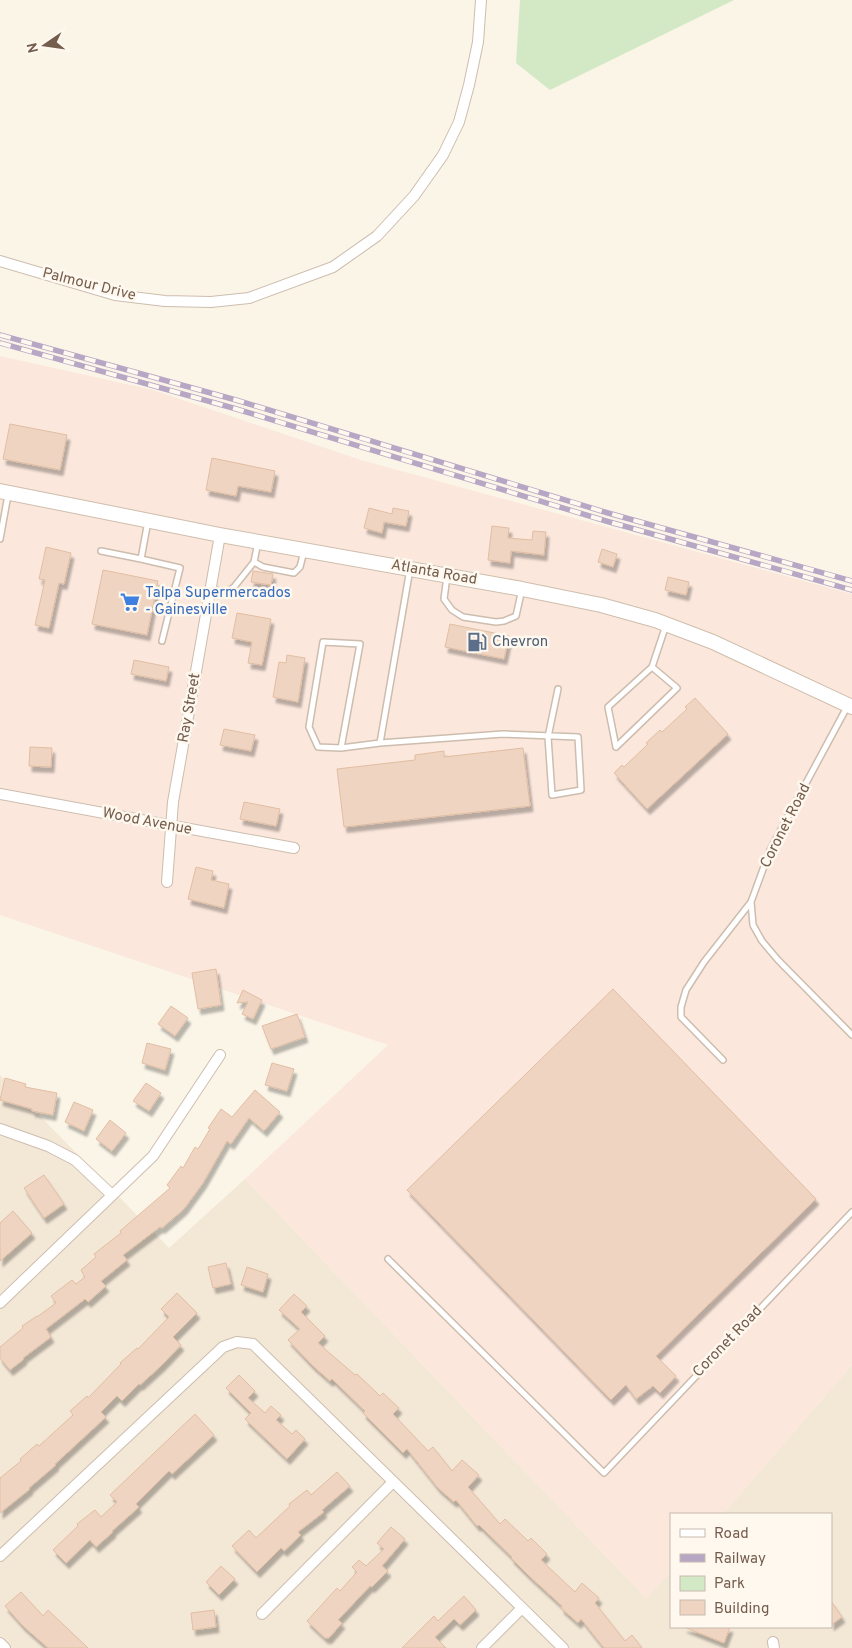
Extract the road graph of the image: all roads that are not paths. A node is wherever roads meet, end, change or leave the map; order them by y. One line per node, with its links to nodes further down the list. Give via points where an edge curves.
1 (481, 0): 2 (street, Palmour Drive, via 470,85 459,122 442,155 414,196 377,236 333,267 249,298 212,302 115,295)
2 (0, 261)
3 (4, 492): 4 (main road, Atlanta Road); 6 (lane)
4 (148, 521): 5 (main road, Atlanta Road); 10 (lane)
5 (220, 536): 7 (main road, Atlanta Road); 14 (street, Ray Street)
6 (0, 539)
7 (258, 542): 8 (main road, Atlanta Road); 11 (lane)
8 (304, 550): 11 (lane, via 300,568 294,572 263,567); 12 (main road, Atlanta Road)
9 (101, 551): 10 (lane)
10 (140, 559): 17 (lane, via 180,568)
11 (254, 562): 14 (lane, via 228,591)
12 (410, 568): 13 (main road, Atlanta Road); 22 (lane)
13 (447, 575): 15 (main road, Atlanta Road); 15 (lane, via 444,599 463,617 496,622 516,616)
14 (211, 588): 25 (street, Ray Street)
15 (522, 589): 16 (main road, Atlanta Road, via 601,605)
16 (666, 624): 18 (lane); 20 (main road, Atlanta Road, via 713,642)
17 (162, 641)
18 (652, 667): 18 (lane, via 677,688 616,747 608,707)
19 (558, 689): 21 (lane)
20 (850, 706): 28 (lane, Coronet Road, via 770,850)
21 (548, 737): 21 (lane, via 578,737 581,790 552,795); 22 (lane, via 503,734)
22 (380, 743): 23 (lane)
23 (342, 748): 23 (lane, via 318,747 309,727 323,642 360,644)
24 (0, 794): 25 (street, Wood Avenue)
25 (171, 826): 26 (street, Wood Avenue); 27 (street, Ray Street)
26 (294, 848)
27 (167, 882)
28 (751, 902): 29 (lane, Coronet Road, via 753,925 762,940); 31 (lane, via 704,962 686,990 681,1007 681,1017)
29 (852, 1036)
30 (220, 1055): 33 (street, via 153,1156)
31 (723, 1060)
32 (0, 1129): 33 (street, via 48,1146 75,1160)
33 (112, 1195): 36 (street)
34 (852, 1212): 35 (lane, Coronet Road, via 604,1473)
35 (388, 1259)
36 (0, 1303)
37 (393, 1482): 38 (street, via 253,1344 237,1342 223,1347); 39 (street); 40 (street)
38 (0, 1556)
39 (522, 1608): 43 (street); 44 (street)
40 (262, 1614)
41 (0, 1643): 42 (street)
42 (5, 1648)
43 (482, 1648)
44 (563, 1648)

